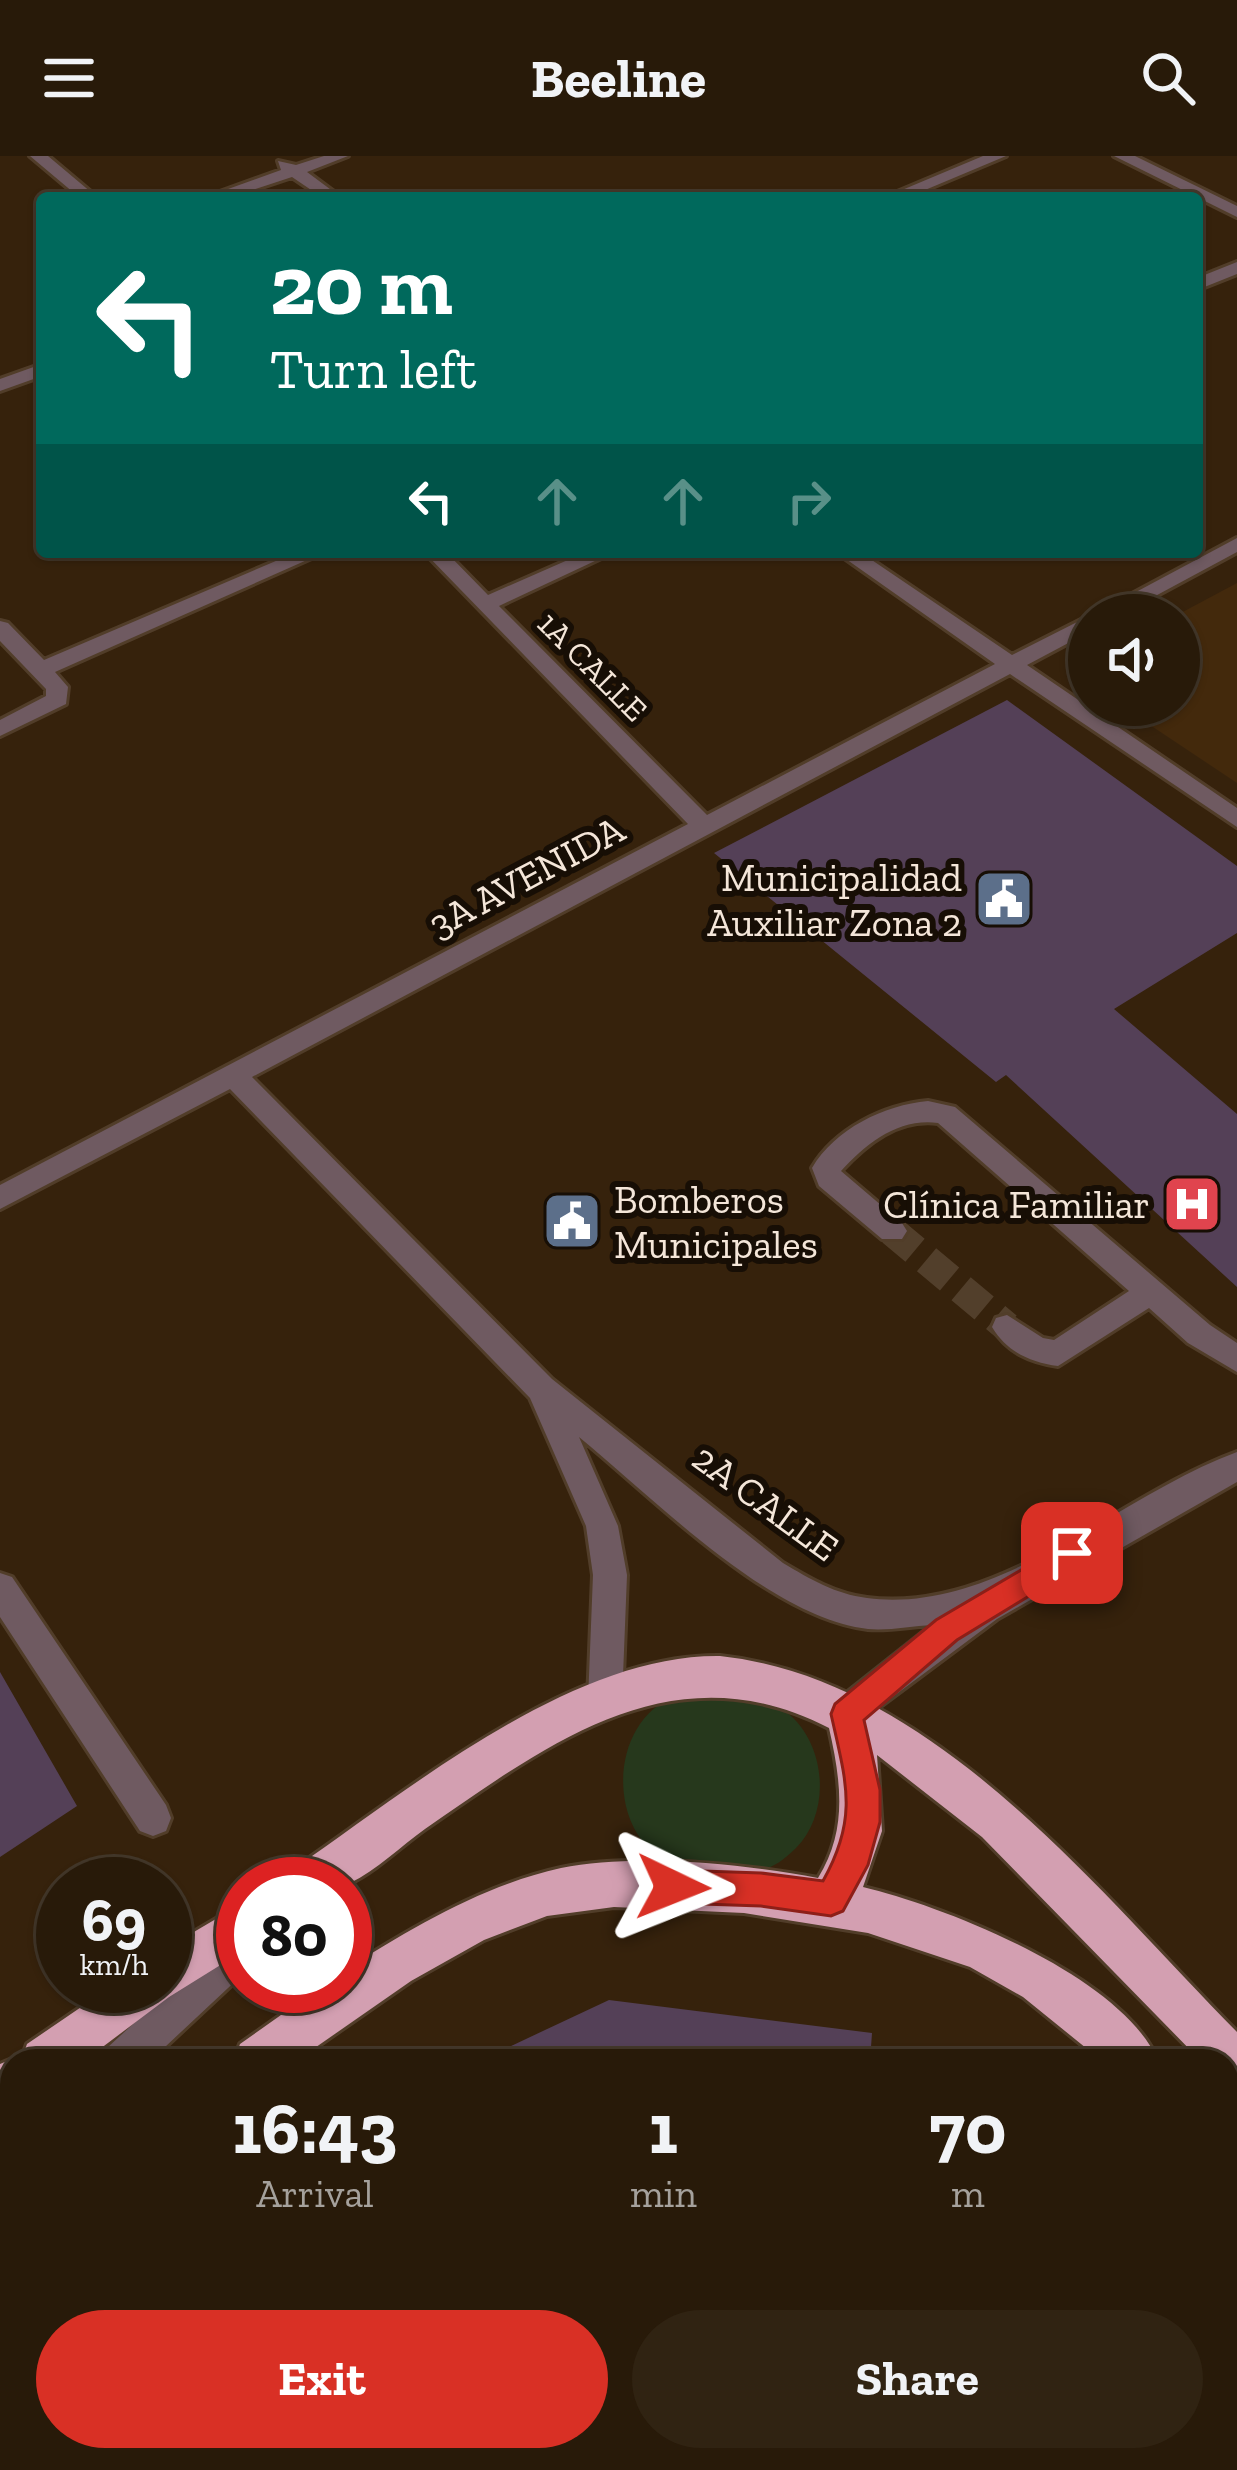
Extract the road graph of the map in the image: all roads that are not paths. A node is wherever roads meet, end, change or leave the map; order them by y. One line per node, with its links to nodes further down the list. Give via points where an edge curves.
1 (38, 156): 7 (street)
2 (272, 156): 6 (street)
3 (340, 156): 6 (street)
4 (998, 156): 10 (street)
5 (1122, 156): 11 (street)
6 (293, 171): 8 (street); 9 (street)
7 (83, 192)
8 (229, 192)
9 (325, 192)
10 (906, 192)
11 (1196, 192)
12 (1203, 195): 13 (street)
13 (1237, 212)
14 (1237, 267): 15 (street)
15 (1203, 282)
16 (36, 372): 17 (street)
17 (0, 385)
18 (1237, 544): 25 (street)
19 (301, 558): 30 (street)
20 (440, 558): 26 (street, 1A CALLE)
21 (543, 558): 24 (street, 1A CALLE)
22 (591, 558): 24 (street)
23 (855, 558): 29 (street)
24 (560, 572): 26 (street)
25 (1143, 594)
26 (485, 604): 33 (street, 1A CALLE)
27 (0, 628): 30 (street)
28 (1068, 634): 29 (street, 3A AVENIDA)
29 (1010, 665): 32 (street); 33 (street, 3A AVENIDA)
30 (42, 669): 31 (street, via 58,699)
31 (0, 729)
32 (1237, 819)
33 (704, 826): 34 (street, 3A AVENIDA)
34 (233, 1076): 35 (street, 3A AVENIDA); 41 (street, 2A CALLE)
35 (0, 1198)
36 (892, 1231): 37 (street, via 826,1168 896,1113 921,1108 945,1114)
37 (1150, 1292): 38 (street, via 1058,1353 1036,1350); 39 (street)
38 (1007, 1327)
39 (1199, 1334): 40 (street); 42 (street)
40 (1237, 1360)
41 (541, 1388): 44 (street, 2A CALLE, via 738,1550 818,1601 868,1614 951,1608); 46 (street, 2A CALLE, via 602,1526 610,1575)
42 (1237, 1390)
43 (1237, 1466): 44 (street)
44 (1031, 1575): 47 (street, via 946,1630)
45 (0, 1588): 48 (street)
46 (605, 1701): 47 (highway, via 681,1677 721,1675); 49 (highway)
47 (847, 1714): 50 (highway, via 864,1822); 57 (highway, via 903,1743 973,1796)
48 (153, 1818)
49 (350, 1857)
50 (831, 1899): 55 (highway, via 629,1884 550,1893 460,1927 371,1977); 56 (highway, via 963,1941 1050,1986)
51 (216, 1973): 54 (street)
52 (112, 2013): 53 (highway)
53 (61, 2049)
54 (135, 2049)
55 (273, 2049)
56 (1124, 2049)
57 (1220, 2049)

